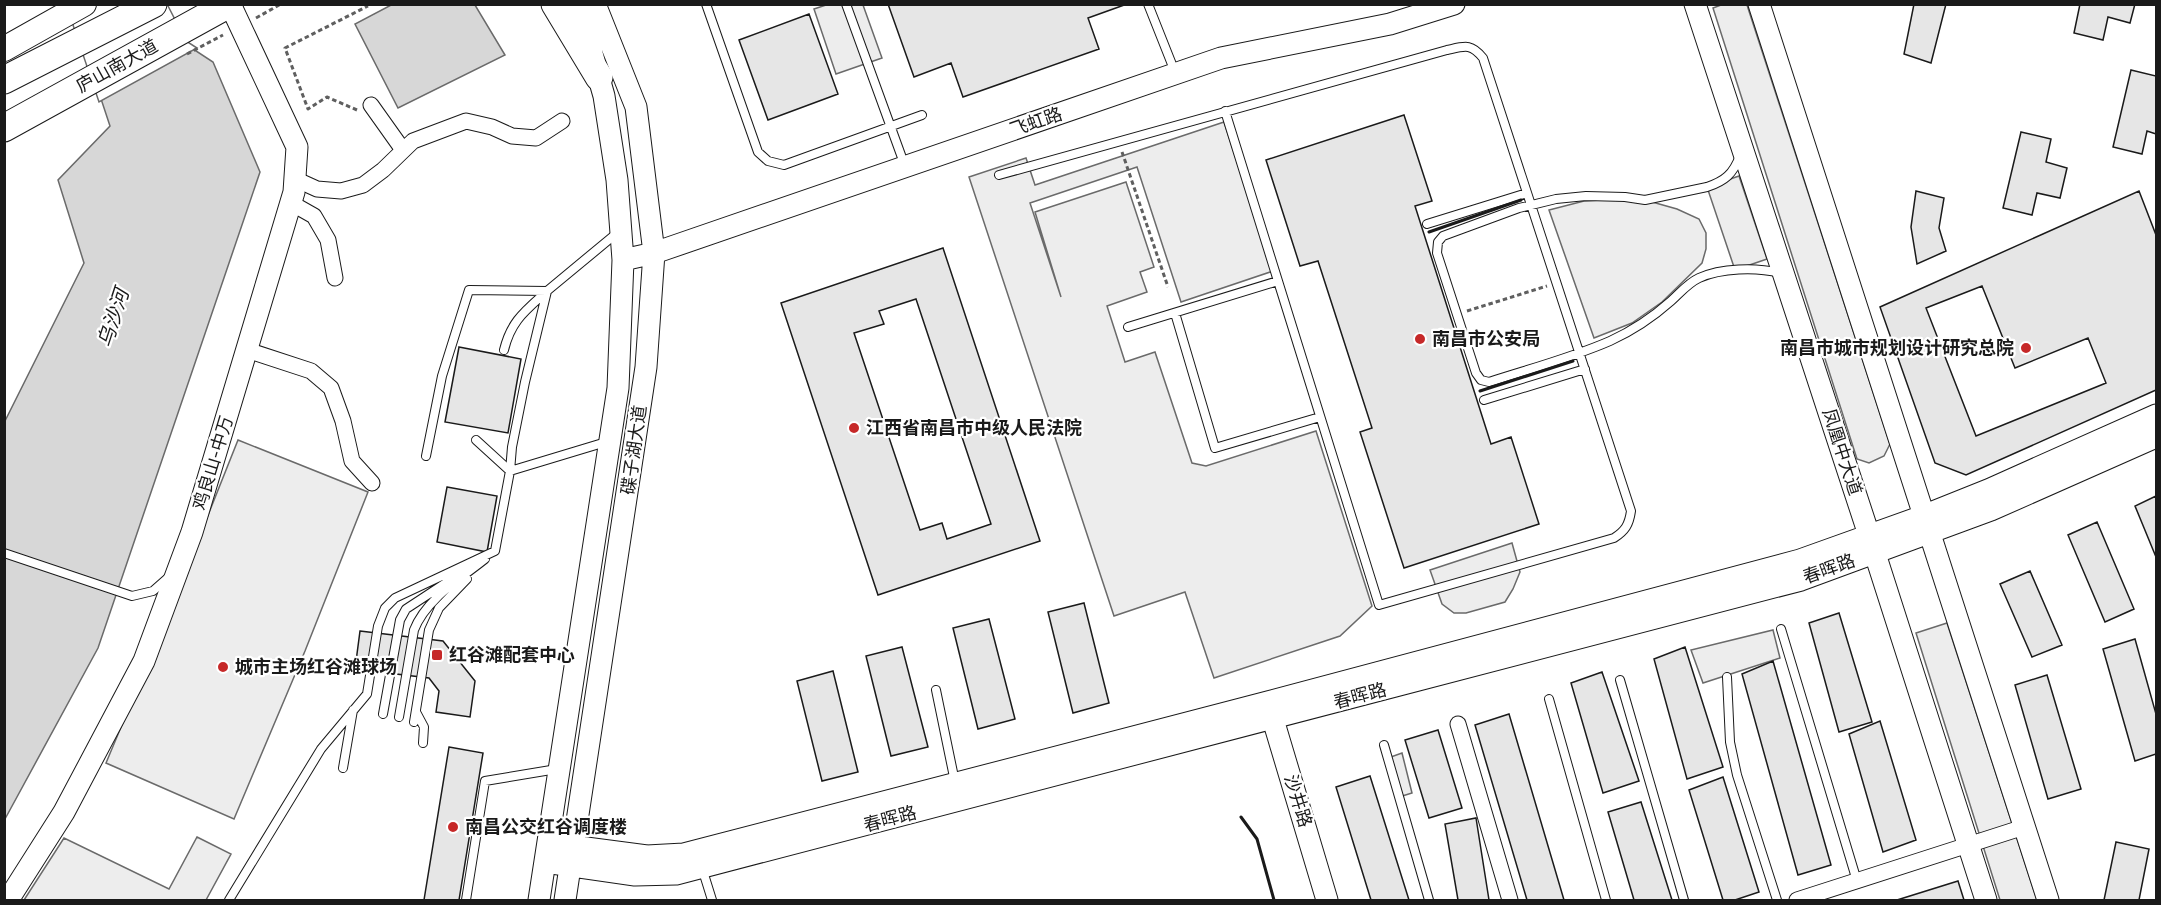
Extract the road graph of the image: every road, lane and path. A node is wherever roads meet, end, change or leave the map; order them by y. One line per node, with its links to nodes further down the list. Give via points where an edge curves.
1 (153, 4): 17 (highway, 庐山南大道)
2 (555, 4): 16 (highway)
3 (578, 4): 16 (street, 碟子湖大道)
4 (595, 4): 36 (street, 碟子湖大道, via 636,106)
5 (706, 4): 23 (lane, via 758,152 768,161 784,165)
6 (846, 4): 23 (lane)
7 (1148, 4): 15 (lane)
8 (1454, 4): 15 (street, 飞虹路, via 1390,24 1221,58)
9 (1695, 4): 26 (street, 凤凰中大道)
10 (1759, 4): 60 (street)
11 (368, 6): 21 (path, via 285,48 308,109 327,97)
12 (223, 8): 24 (highway, 庐山南大道); 30 (street, 鸡良山-中万, via 297,147)
13 (76, 9): 14 (main road)
14 (4, 49)
15 (1175, 74): 28 (street, 飞虹路)
16 (599, 77): 35 (street, 碟子湖大道, via 617,180)
17 (4, 80)
18 (371, 105): 21 (street)
19 (1225, 111): 25 (lane); 31 (lane, via 1466,45 1475,48 1483,58); 40 (lane)
20 (922, 115): 23 (lane)
21 (382, 120): 27 (street)
22 (562, 121): 27 (street, via 536,138 512,136 465,121 413,141)
23 (891, 126): 28 (lane)
24 (4, 128)
25 (1119, 141): 29 (lane); 42 (path)
26 (1742, 149): 33 (lane, via 1733,172 1707,188 1645,200 1586,196); 38 (street, 凤凰中大道)
27 (403, 150): 30 (street, via 363,185 341,191 317,189)
28 (905, 166): 36 (street, 飞虹路)
29 (999, 175)
30 (295, 179): 32 (street, 鸡良山-中万)
31 (1527, 193): 33 (lane); 34 (lane)
32 (291, 203): 39 (street, via 314,216 328,240); 47 (street, 鸡良山-中万)
33 (1531, 204): 41 (lane); 45 (lane, via 1443,236 1438,242 1437,253)
34 (1427, 224)
35 (621, 230): 37 (street, 碟子湖大道); 43 (lane)
36 (654, 253): 37 (street, 飞虹路); 85 (street, 碟子湖大道, via 646,367)
37 (623, 260): 56 (street, 碟子湖大道, via 618,388)
38 (1783, 274): 49 (lane, via 1736,270 1697,278 1630,331); 61 (street, 凤凰中大道)
39 (335, 278)
40 (1278, 280): 44 (lane); 53 (lane)
41 (1557, 282): 45 (path); 49 (lane)
42 (1168, 287)
43 (547, 291): 48 (lane, via 518,318); 57 (lane, via 469,290 442,376); 58 (lane, via 525,382)
44 (1175, 313): 46 (lane); 53 (lane, via 1215,448)
45 (1457, 314): 49 (lane, via 1481,380 1489,382)
46 (1128, 327)
47 (247, 350): 59 (street, via 311,371 330,387 352,461); 64 (street, 鸡良山-中万)
48 (504, 350)
49 (1580, 352): 50 (lane)
50 (1585, 369): 51 (lane); 53 (lane, via 1631,511 1624,531 1614,538 1379,605)
51 (1484, 400)
52 (2157, 415): 60 (street, 春晖路, via 1988,490)
53 (1320, 417)
54 (2157, 437): 60 (street, 春晖路, via 1991,510)
55 (476, 440): 58 (lane)
56 (610, 441): 58 (lane); 80 (street, 碟子湖大道)
57 (426, 456)
58 (510, 471): 62 (lane)
59 (372, 483)
60 (1926, 525): 61 (street, 春晖路); 82 (street)
61 (1872, 544): 71 (street, 春晖路, via 1800,560); 83 (street, 凤凰中大道)
62 (495, 550): 70 (lane, via 395,598 385,608 378,626 367,693); 72 (lane, via 439,608 429,630); 73 (lane, via 406,609 400,620); 74 (lane, via 419,617)
63 (4, 553): 64 (lane, via 132,596 153,591)
64 (179, 568): 88 (street, 鸡良山-中万, via 144,661 64,812)
65 (1781, 629): 87 (lane)
66 (1727, 677): 99 (lane, via 1730,742 1737,775)
67 (1620, 680): 98 (lane)
68 (936, 690): 81 (lane)
69 (1549, 699): 97 (lane)
70 (353, 710): 79 (lane); 89 (lane, via 321,749)
71 (1270, 710): 81 (street, 春晖路); 86 (street, 春晖路); 94 (street, 沙井路)
72 (416, 712): 75 (lane); 77 (lane, via 424,728)
73 (384, 714)
74 (399, 717)
75 (414, 722)
76 (1458, 724): 96 (street)
77 (423, 743)
78 (1384, 745): 95 (lane)
79 (344, 768)
80 (559, 769): 84 (street, 碟子湖大道); 90 (lane, via 485,781)
81 (955, 784): 85 (street, 春晖路, via 684,854)
82 (2024, 827): 83 (street); 102 (street)
83 (1968, 844): 87 (street); 101 (street, 凤凰中大道)
84 (546, 853): 85 (street, 春晖路); 91 (street, 碟子湖大道)
85 (572, 856): 86 (street, 春晖路, via 635,875 676,874); 92 (street, 碟子湖大道)
86 (702, 868): 93 (lane)
87 (1857, 881): 100 (street)
88 (8, 900)
89 (229, 900)
90 (466, 900)
91 (539, 900)
92 (565, 900)
93 (712, 900)
94 (1327, 900)
95 (1430, 900)
96 (1510, 900)
97 (1606, 900)
98 (1684, 900)
99 (1777, 900)
100 (1797, 900)
101 (1986, 900)
102 (2048, 900)

